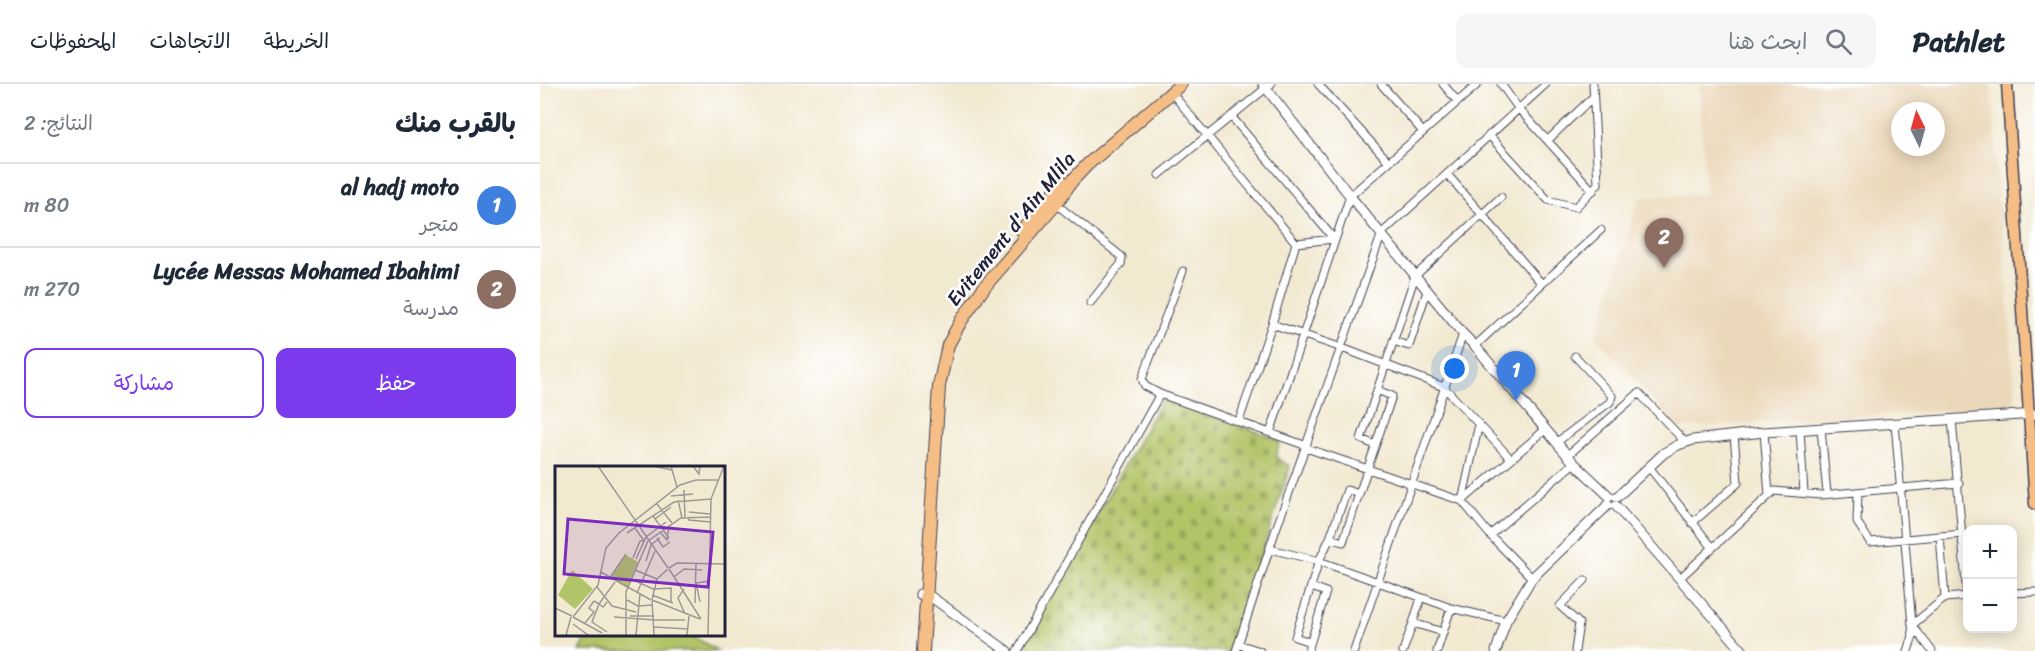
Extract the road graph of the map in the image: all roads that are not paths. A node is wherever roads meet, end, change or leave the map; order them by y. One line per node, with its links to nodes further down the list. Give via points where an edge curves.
1 (1181, 84): 11 (highway, Evitement d'Ain Mlila)
2 (1318, 84): 20 (street)
3 (1381, 84): 16 (street)
4 (1443, 84): 13 (street)
5 (1478, 84): 13 (street)
6 (1501, 84): 14 (street)
7 (1546, 84): 14 (street)
8 (1593, 84): 12 (street)
9 (2007, 84): 48 (main road)
10 (1267, 85): 15 (street); 24 (street)
11 (1171, 88): 18 (street); 26 (highway, Evitement d'Ain Mlila, via 1094,158); 94 (highway, Evitement d'Ain Mlila, via 1117,127 1082,161 978,284 949,326 933,379)
12 (1593, 98): 19 (street); 23 (street, via 1598,184)
13 (1458, 102): 16 (street)
14 (1518, 108): 17 (street); 19 (street)
15 (1231, 116): 18 (street); 30 (street)
16 (1424, 132): 20 (street)
17 (1489, 135): 21 (street); 23 (street, via 1548,200 1576,207)
18 (1208, 136): 22 (street); 31 (street)
19 (1548, 140): 23 (street)
20 (1389, 162): 24 (street)
21 (1447, 174): 27 (street); 29 (street)
22 (1159, 175)
23 (1593, 191)
24 (1350, 196): 29 (street); 30 (street)
25 (1502, 197): 27 (street)
26 (1056, 204): 36 (street, via 1122,257 1121,264); 94 (highway, Evitement d'Ain Mlila, via 985,286 948,345 939,386)
27 (1482, 214): 33 (street); 34 (street)
28 (1601, 230): 34 (street)
29 (1382, 233): 33 (street); 42 (street)
30 (1334, 239): 31 (street); 39 (street)
31 (1296, 243): 37 (street)
32 (1183, 271): 47 (street, via 1142,379 1145,386)
33 (1415, 276): 35 (street); 40 (street)
34 (1542, 284): 41 (street)
35 (1427, 291): 38 (street); 40 (street, via 1409,346)
36 (1089, 303)
37 (1272, 324): 39 (street); 50 (street)
38 (1463, 334): 41 (street); 45 (street)
39 (1304, 336): 42 (street); 57 (street)
40 (1393, 341): 44 (street)
41 (1475, 346): 54 (street)
42 (1342, 348): 44 (street); 62 (street)
43 (1575, 356): 59 (street, via 1612,396 1610,402)
44 (1386, 364): 45 (street); 46 (street)
45 (1444, 387): 52 (street); 68 (street)
46 (1377, 390): 61 (street, via 1361,439); 61 (street, via 1392,396)
47 (1161, 394): 50 (street); 108 (street)
48 (2032, 414): 49 (street); 77 (main road)
49 (1953, 419): 51 (street); 67 (street)
50 (1239, 421): 57 (street)
51 (1895, 423): 53 (street); 69 (street)
52 (1479, 424): 63 (street); 75 (street)
53 (1821, 428): 55 (street); 74 (street)
54 (1546, 429): 59 (street); 63 (street)
55 (1800, 429): 56 (street); 72 (street)
56 (1764, 432): 58 (street); 73 (street)
57 (1270, 433): 62 (street)
58 (1734, 435): 60 (street); 78 (street, via 1738,483)
59 (1557, 442): 64 (street)
60 (1685, 442): 64 (street, via 1639,393); 65 (street)
61 (1375, 445): 66 (street)
62 (1306, 447): 66 (street); 85 (street)
63 (1511, 459): 75 (street)
64 (1571, 459): 76 (street); 80 (street)
65 (1649, 467): 76 (street); 78 (street)
66 (1367, 470): 68 (street); 71 (street)
67 (1959, 483): 69 (street); 79 (street)
68 (1411, 485): 75 (street); 90 (street)
69 (1902, 488): 70 (street); 83 (street)
70 (1858, 492): 74 (street); 83 (street, via 1857,522 1869,542)
71 (1359, 494): 82 (street, via 1347,490); 82 (street, via 1343,542)
72 (1804, 494): 73 (street, via 1774,491); 74 (street)
73 (1769, 495): 84 (street)
74 (1827, 495)
75 (1461, 501): 80 (street)
76 (1612, 501): 87 (street); 88 (street)
77 (2035, 504)
78 (1692, 524): 84 (street)
79 (1963, 534): 81 (street)
80 (1490, 535): 87 (street)
81 (1940, 536): 83 (street); 97 (street)
82 (1330, 538): 86 (street)
83 (1905, 539): 101 (street)
84 (1712, 547): 88 (street)
85 (1270, 549): 86 (street); 104 (street)
86 (1319, 561): 90 (street); 91 (street)
87 (1532, 578): 99 (street)
88 (1680, 578): 116 (street)
89 (1585, 580): 115 (street, via 1560,606 1579,623)
90 (1378, 584): 96 (street); 111 (street)
91 (1311, 587): 103 (street, via 1326,592); 103 (street, via 1295,637)
92 (2035, 592): 93 (street)
93 (2017, 593)
94 (923, 594): 105 (highway, Evitement d'Ain Mlila); 106 (highway, Evitement d'Ain Mlila); 107 (street)
95 (1963, 596): 97 (street)
96 (1421, 598): 98 (street); 100 (street)
97 (1946, 598): 101 (street)
98 (1451, 608): 99 (street); 102 (street)
99 (1506, 621): 114 (street)
100 (1413, 623): 102 (street); 112 (street)
101 (1912, 625): 117 (street); 118 (street)
102 (1443, 633): 113 (street)
103 (1310, 642): 110 (street)
104 (1237, 648): 109 (street)
105 (916, 651)
106 (923, 651)
107 (1007, 651)
108 (1017, 651)
109 (1260, 651)
110 (1308, 651)
111 (1354, 651)
112 (1403, 651)
113 (1437, 651)
114 (1496, 651)
115 (1575, 651)
116 (1743, 651)
117 (1908, 651)
118 (1932, 651)

